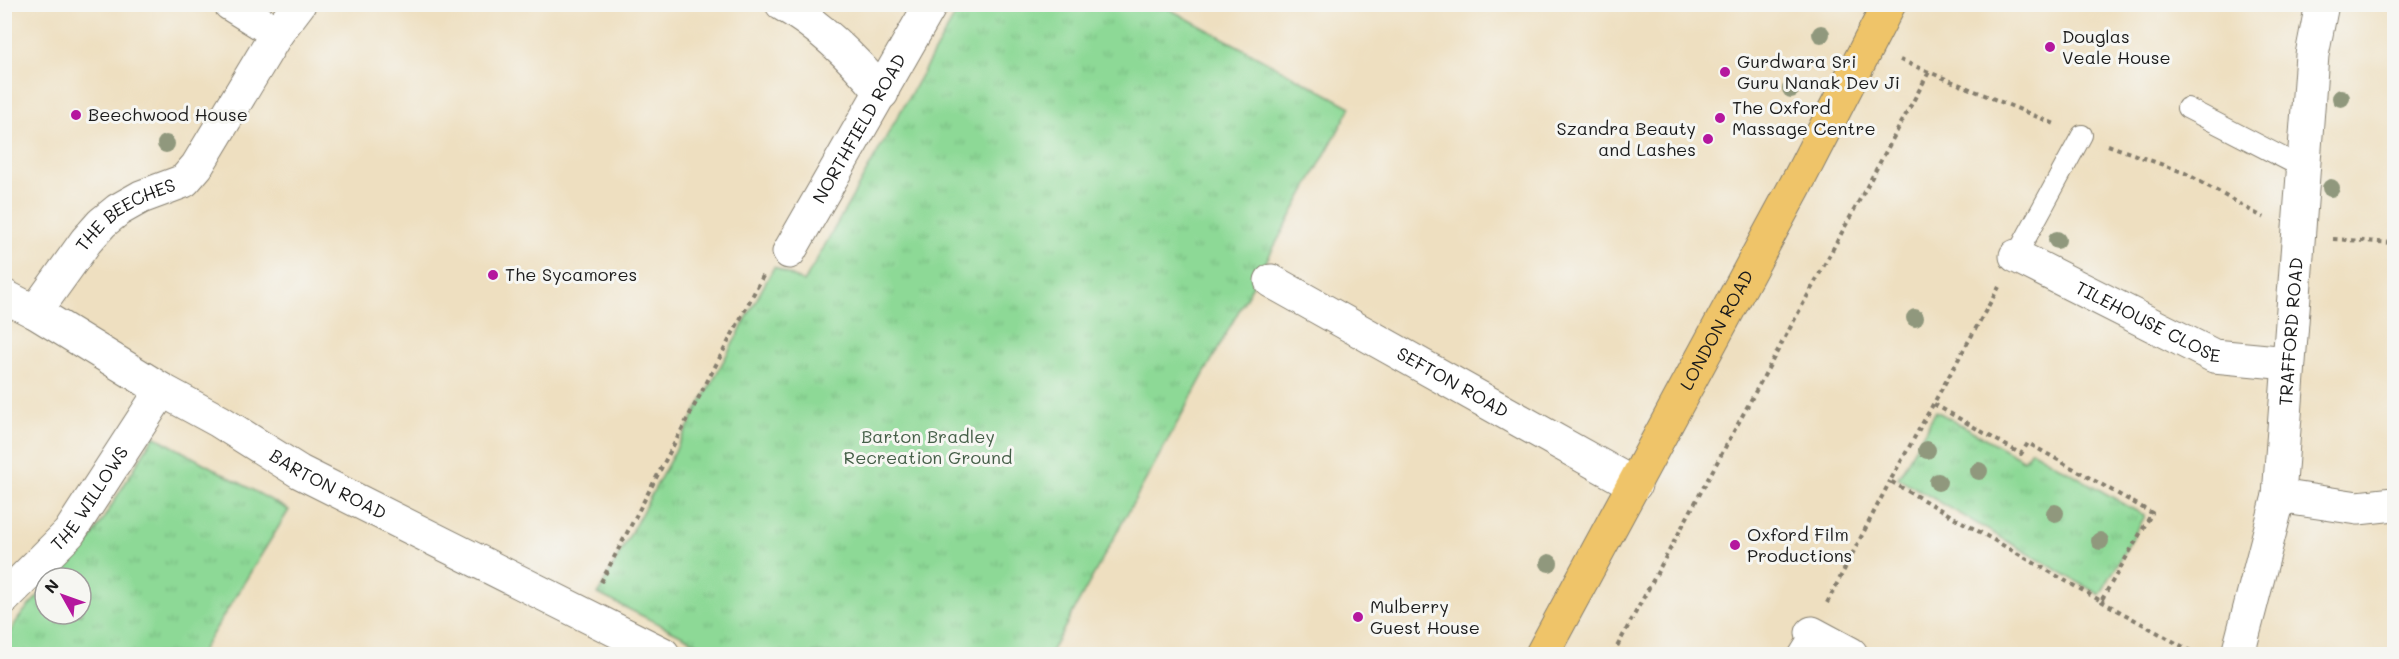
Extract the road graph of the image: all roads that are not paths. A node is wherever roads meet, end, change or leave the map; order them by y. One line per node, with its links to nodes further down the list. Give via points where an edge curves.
1 (230, 4): 7 (street)
2 (299, 4): 7 (street, THE BEECHES)
3 (782, 4): 8 (street, via 857,63)
4 (931, 4): 8 (street, NORTHFIELD ROAD)
5 (1889, 4): 19 (main road, LONDON ROAD)
6 (2322, 4): 11 (street, TRAFFORD ROAD, via 2312,55)
7 (277, 33): 16 (street, THE BEECHES, via 197,166 184,181 141,197 102,222)
8 (882, 93): 12 (street, NORTHFIELD ROAD)
9 (2187, 108): 11 (lane)
10 (2082, 135): 13 (lane)
11 (2303, 168): 17 (street, TRAFFORD ROAD)
12 (789, 252)
13 (2016, 256): 17 (street, TILEHOUSE CLOSE, via 2214,356)
14 (1271, 281): 19 (street, SEFTON ROAD)
15 (4, 296): 16 (street, BARTON ROAD)
16 (35, 312): 18 (street, BARTON ROAD)
17 (2288, 363): 20 (street, TRAFFORD ROAD)
18 (162, 390): 22 (street, THE WILLOWS, via 69,533); 24 (street, BARTON ROAD, via 300,472)
19 (1635, 484): 25 (main road, LONDON ROAD)
20 (2278, 496): 21 (street, via 2358,508); 27 (street, TRAFFORD ROAD)
21 (2394, 504)
22 (4, 598)
23 (1805, 644): 26 (street)
24 (663, 654)
25 (1542, 654)
26 (1851, 654)
27 (2238, 654)

